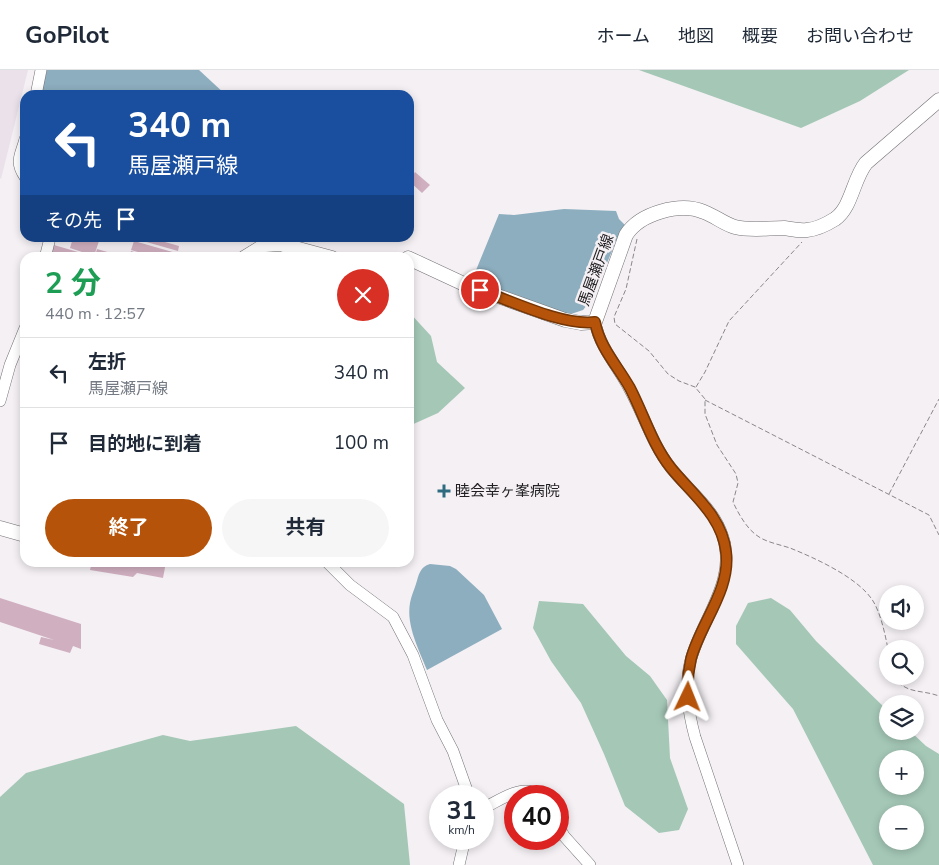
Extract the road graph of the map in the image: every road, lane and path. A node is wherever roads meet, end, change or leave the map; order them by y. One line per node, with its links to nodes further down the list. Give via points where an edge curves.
1 (41, 70): 2 (street)
2 (37, 90)
3 (939, 100): 7 (main road, via 866,163 844,209 836,218 821,227)
4 (20, 155): 5 (street)
5 (20, 170)
6 (637, 224): 7 (main road, via 671,209 686,208 704,211 733,227); 11 (main road, 馬屋瀬戸線, via 626,235); 13 (path, via 639,231 626,289 614,317 615,324 649,351 668,374)
7 (807, 230): 13 (path, via 804,240 729,321)
8 (254, 252): 9 (main road, via 265,245 280,244)
9 (310, 252)
10 (414, 261): 11 (main road, 馬屋瀬戸線, via 464,284 564,320)
11 (595, 322): 30 (street, via 597,336 630,389 659,452 709,510 723,537 726,567 715,603 691,658 687,678 689,716)
12 (20, 340): 16 (street)
13 (695, 387): 14 (path)
14 (704, 399): 17 (path); 22 (path, via 705,414 717,445 736,474 738,483 733,502 753,532 760,538 835,570 866,593 873,601)
15 (939, 399): 17 (path)
16 (0, 401)
17 (889, 494): 20 (path, via 929,515)
18 (0, 528): 19 (main road)
19 (20, 534)
20 (939, 535)
21 (332, 567): 25 (street, via 350,585 393,617)
22 (885, 640)
23 (901, 685): 24 (path)
24 (939, 696)
25 (465, 785)
26 (569, 842): 29 (street)
27 (462, 850): 28 (street)
28 (459, 865)
29 (590, 865)
30 (738, 865)

